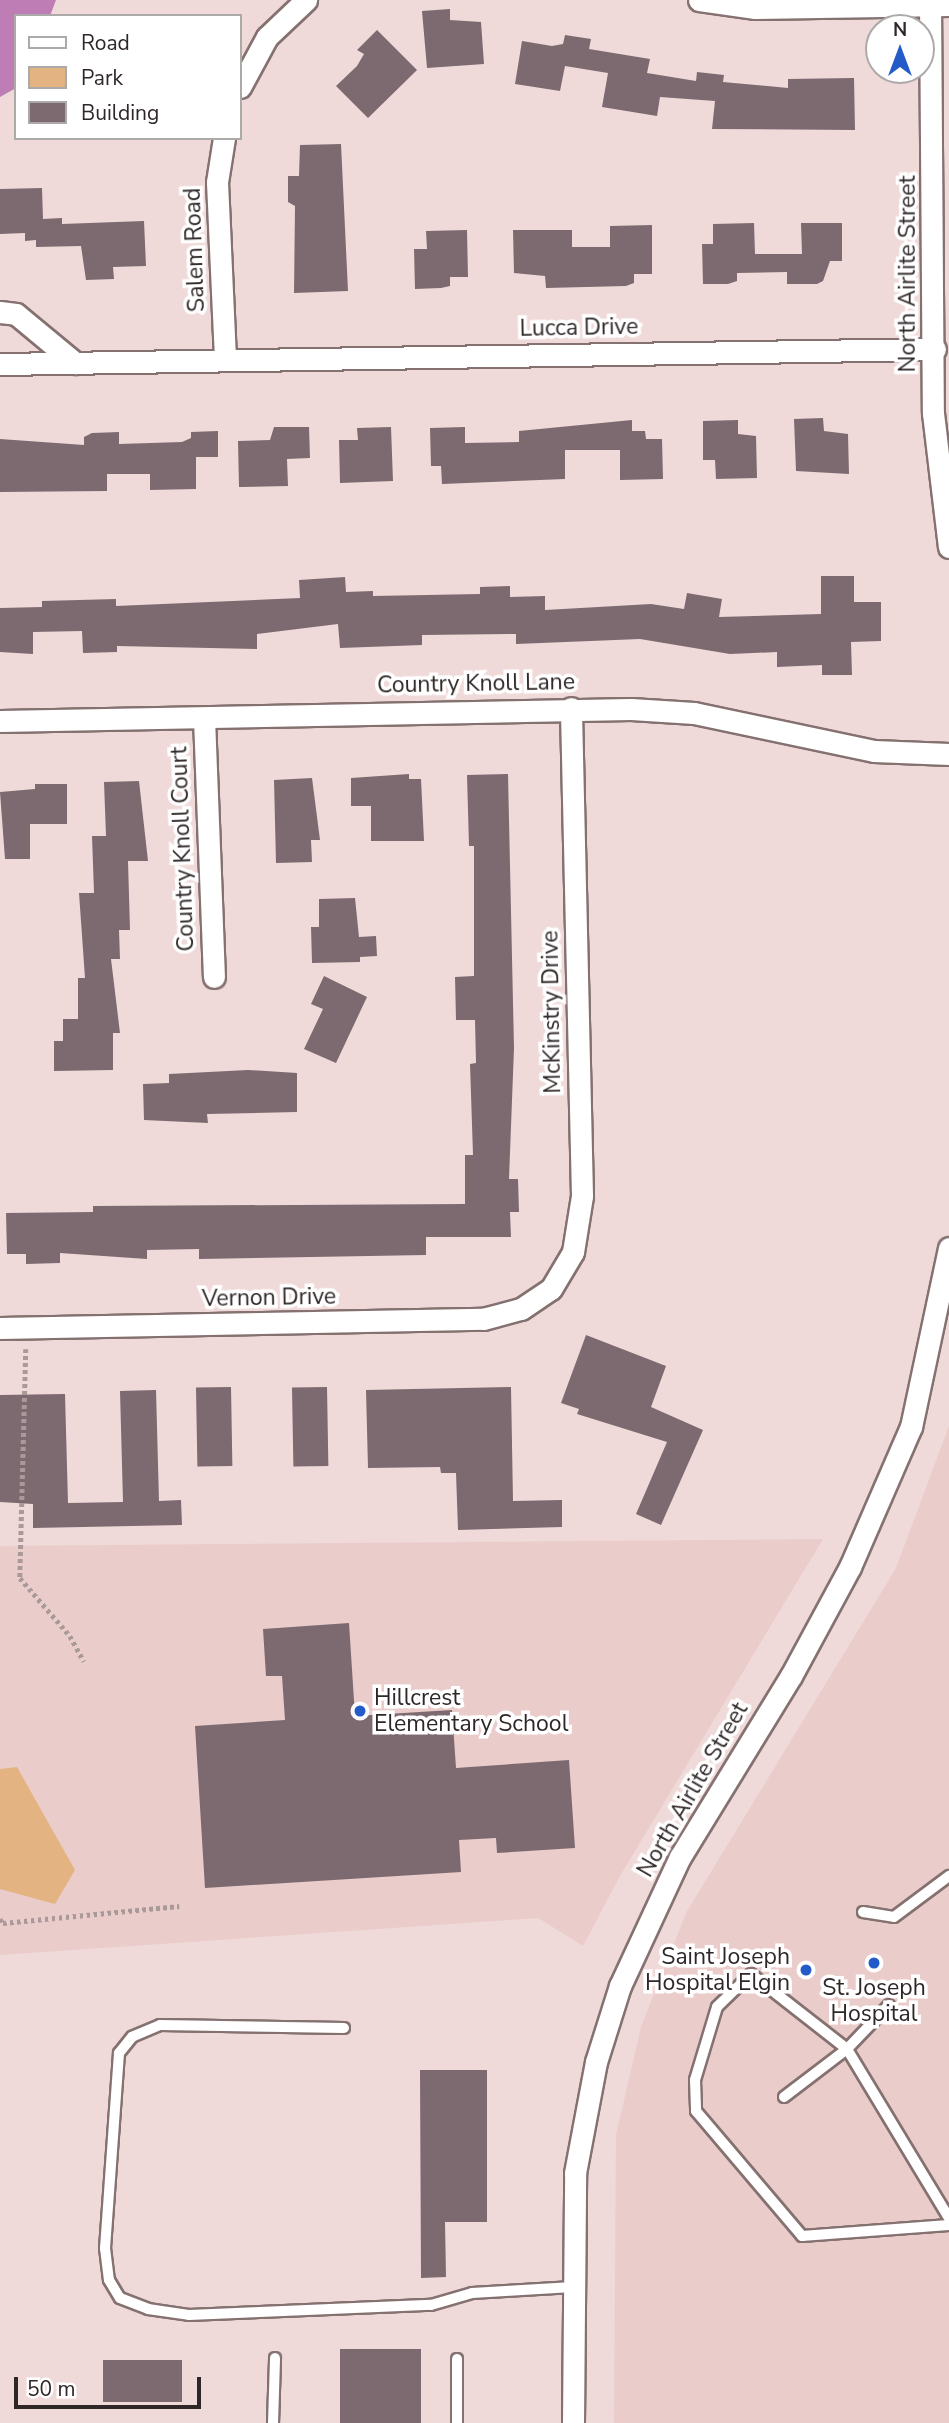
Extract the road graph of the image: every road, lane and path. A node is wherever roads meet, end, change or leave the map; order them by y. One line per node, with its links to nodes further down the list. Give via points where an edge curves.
1 (306, 0): 4 (street, via 267,37)
2 (699, 0): 3 (street, via 755,8)
3 (938, 4): 7 (street, North Airlite Street)
4 (242, 83)
5 (225, 140): 8 (street, Salem Road, via 217,183)
6 (0, 312): 9 (street, via 16,314)
7 (935, 349): 8 (street, Lucca Drive); 11 (street, North Airlite Street, via 933,413)
8 (225, 360): 9 (street, Lucca Drive)
9 (75, 362): 10 (street, Lucca Drive)
10 (0, 364)
11 (949, 547)
12 (571, 708): 13 (street, Country Knoll Lane); 15 (street, Country Knoll Lane, via 694,713 874,751); 18 (street, McKinstry Drive, via 582,1196 580,1227 565,1273)
13 (204, 718): 14 (street, Country Knoll Lane); 16 (street, Country Knoll Court)
14 (0, 721)
15 (949, 754)
16 (214, 977)
17 (949, 1248): 32 (street, North Airlite Street, via 911,1427 850,1567 680,1857 620,1986 596,2062 575,2173)
18 (536, 1300): 20 (street, Vernon Drive, via 502,1315 459,1320)
19 (0, 1328): 20 (street, Vernon Drive)
20 (25, 1328): 21 (path, via 20,1578 70,1636)
21 (84, 1661)
22 (949, 1876): 24 (lane, via 894,1917)
23 (179, 1906): 25 (path, via 3,1923)
24 (863, 1912)
25 (0, 1919)
26 (889, 2005): 28 (lane)
27 (344, 2028): 32 (lane, via 160,2025 132,2037 119,2053 105,2248 109,2280 120,2298 148,2309 189,2315 431,2305 472,2293)
28 (847, 2049): 29 (lane); 30 (lane); 31 (lane, via 751,1974 717,2007 695,2081 696,2111 802,2236)
29 (784, 2097)
30 (949, 2218)
31 (949, 2225)
32 (573, 2287): 37 (street, North Airlite Street)
33 (275, 2358): 35 (lane)
34 (457, 2359): 36 (lane)
35 (273, 2423)
36 (457, 2423)
37 (573, 2423)

